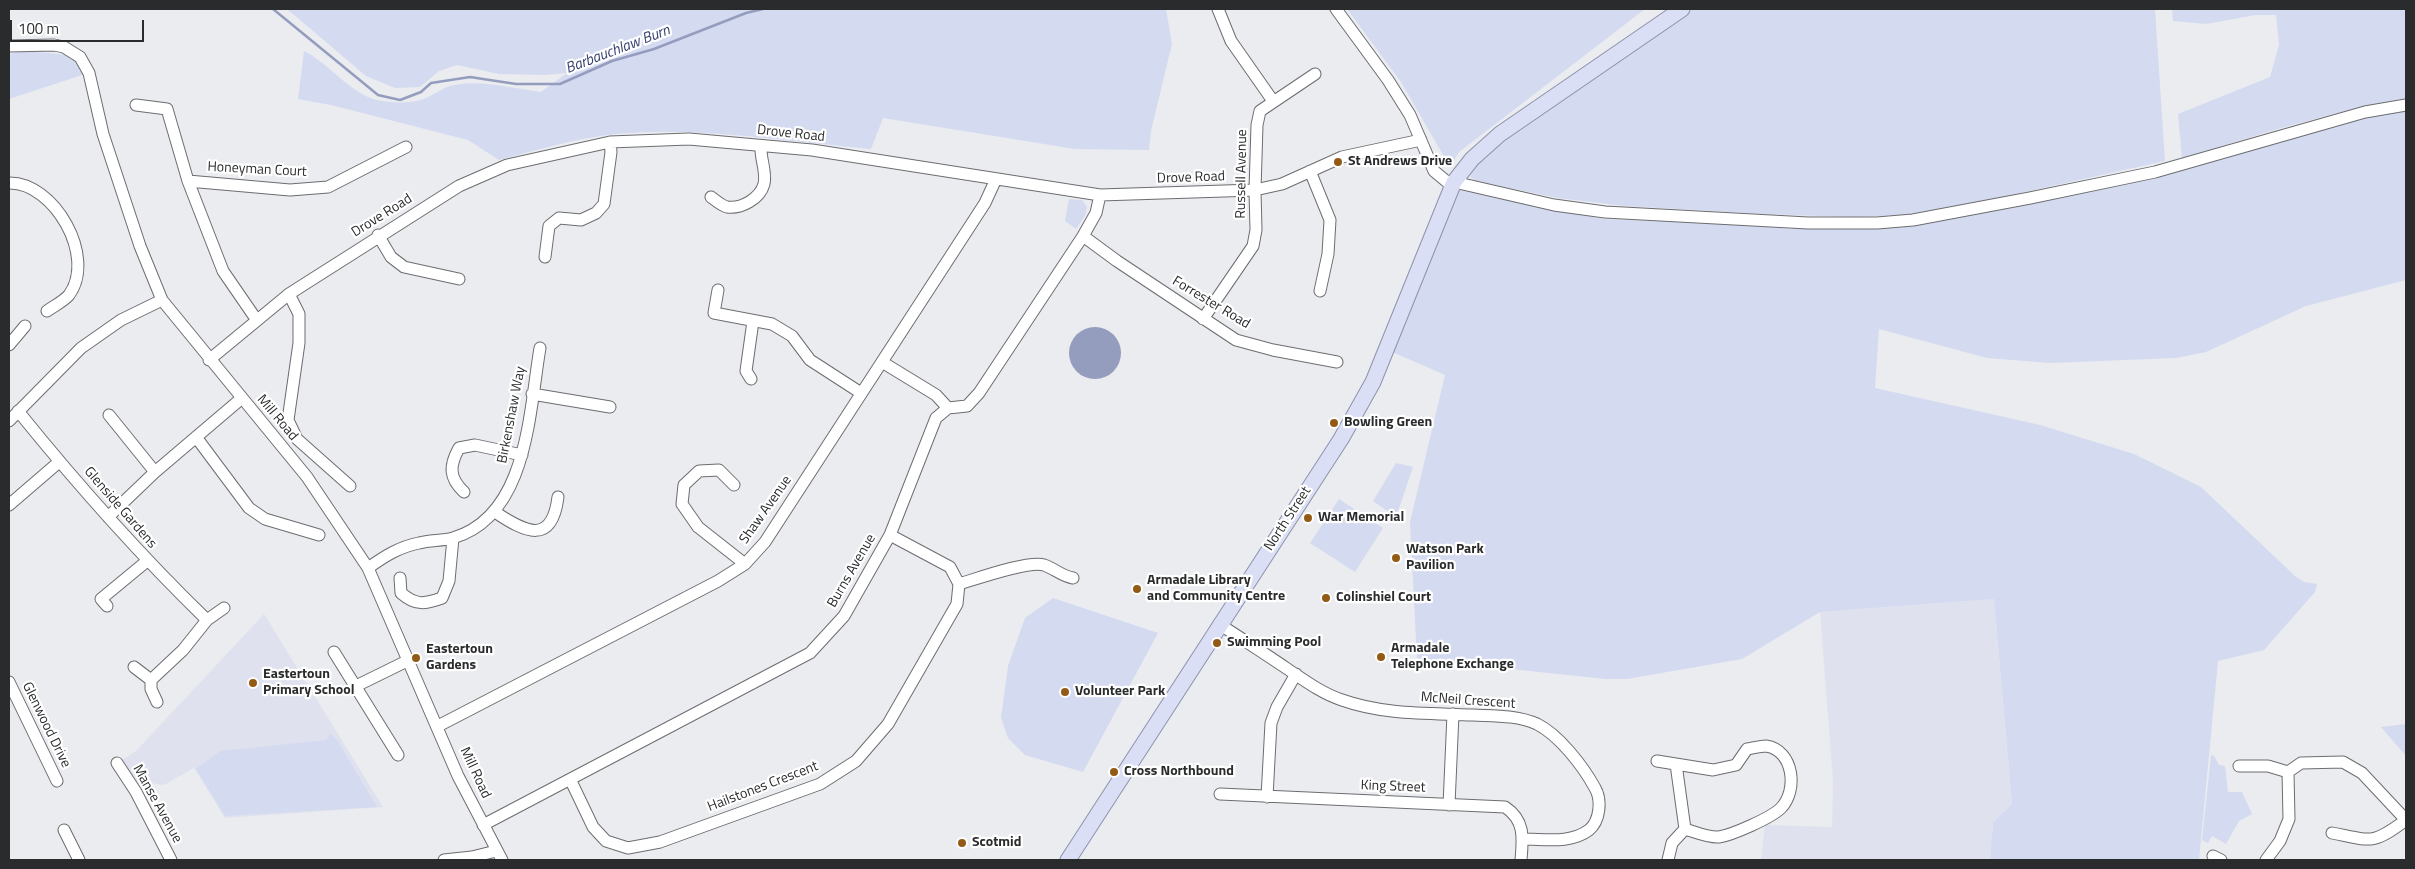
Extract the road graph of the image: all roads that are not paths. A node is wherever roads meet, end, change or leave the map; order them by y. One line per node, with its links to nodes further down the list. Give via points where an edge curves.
1 (1218, 9): 6 (street, via 1231,41)
2 (1336, 9): 9 (street, via 1388,80)
3 (1682, 9): 17 (main road, North Street, via 1500,134 1472,159)
4 (9, 46): 28 (street, Mill Road, via 54,45 80,57 89,73 103,134 140,246)
5 (1315, 74): 6 (street, Russell Avenue)
6 (1273, 101): 18 (street, Russell Avenue, via 1260,111 1258,118)
7 (136, 104): 15 (street, Honeyman Court, via 167,109)
8 (2406, 105): 17 (street, via 2365,112 2154,172 1913,220 1877,223 1808,224 1605,212)
9 (1421, 140): 13 (street, Drove Road, via 1342,157); 17 (street, via 1434,171)
10 (610, 142): 11 (street, Drove Road, via 689,139); 21 (street, Drove Road, via 507,165 459,186); 23 (street, via 604,204 596,213 581,220 560,218 549,226)
11 (761, 146): 14 (street, Drove Road, via 812,150); 20 (street, via 764,185 755,199 740,207 726,207)
12 (406, 147): 15 (street, Honeyman Court, via 328,187 290,190)
13 (1310, 171): 18 (street, Drove Road, via 1282,184); 26 (street, via 1330,220 1328,254)
14 (996, 179): 19 (street, Drove Road); 37 (street, Shaw Avenue, via 985,203)
15 (188, 181): 30 (street, Honeyman Court, via 223,271)
16 (9, 183): 29 (street, via 45,195 65,220 76,247 77,275 69,294)
17 (1453, 184): 71 (main road, North Street, via 1373,382 1341,439)
18 (1255, 190): 19 (street, Drove Road); 31 (street, Russell Avenue, via 1253,246)
19 (1100, 195): 22 (street, via 1096,213)
20 (711, 197)
21 (378, 236): 24 (street, via 391,257 404,267); 27 (street, Drove Road)
22 (1083, 236): 31 (street, Forrester Road); 44 (street, via 979,392 966,406)
23 (545, 257)
24 (459, 279)
25 (718, 290): 32 (street, via 714,313)
26 (1320, 290)
27 (289, 294): 30 (street, Drove Road); 53 (street, via 299,314 299,343 288,420 297,439)
28 (162, 300): 36 (street, Mill Road); 45 (street, via 121,320 81,348)
29 (47, 312)
30 (256, 319): 36 (street, Drove Road)
31 (1203, 319): 38 (street, Forrester Road, via 1236,340)
32 (753, 321): 39 (street, via 746,371); 40 (street, via 772,324 792,336 810,360)
33 (25, 326): 34 (street)
34 (9, 344)
35 (540, 348): 41 (street, Birkenshaw Way)
36 (209, 360): 42 (street, Mill Road)
37 (882, 362): 40 (street, Shaw Avenue); 44 (street, via 936,395)
38 (1337, 362)
39 (751, 379)
40 (862, 393): 63 (street, Shaw Avenue, via 765,542)
41 (532, 394): 43 (street); 49 (street, Birkenshaw Way)
42 (242, 398): 48 (street); 64 (street, Mill Road, via 307,477)
43 (610, 407)
44 (948, 408): 60 (street, Burns Avenue, via 936,418)
45 (18, 411): 47 (street); 50 (street, Glenside Gardens)
46 (109, 414): 51 (street)
47 (9, 421)
48 (196, 437): 51 (street); 59 (street, via 249,508 265,519)
49 (522, 455): 54 (street, via 475,445 459,448 453,458 451,472 454,483); 57 (street, Birkenshaw Way, via 512,484)
50 (59, 462): 56 (street); 58 (street, Glenside Gardens)
51 (155, 472): 58 (street)
52 (734, 485): 63 (street, via 719,470 699,471 684,485 682,504 698,527)
53 (350, 486)
54 (464, 492)
55 (558, 497): 57 (street, via 556,514 550,525 536,531 517,527)
56 (9, 505)
57 (494, 512): 61 (street, Birkenshaw Way, via 478,527)
58 (108, 517): 62 (street, Glenside Gardens)
59 (319, 535)
60 (890, 535): 67 (street, via 950,567); 89 (street, Burns Avenue, via 844,616 810,653)
61 (453, 538): 64 (street, Birkenshaw Way, via 419,542 391,551); 65 (street, via 448,581 442,598 427,603 411,602 401,593)
62 (147, 561): 68 (street); 70 (street, Glenside Gardens)
63 (745, 564): 81 (street, Shaw Avenue)
64 (368, 568): 73 (street, Mill Road)
65 (400, 578)
66 (1073, 578): 67 (street, via 1062,576 1043,565 1025,566)
67 (959, 584): 89 (street, Hailstones Crescent, via 957,604 888,724 856,761 820,784 660,842 628,848 606,841 593,827)
68 (100, 599)
69 (224, 608): 70 (street)
70 (207, 620): 76 (street, via 183,650)
71 (1219, 624): 75 (street, McNeil Crescent); 103 (main road, North Street)
72 (334, 652): 78 (street)
73 (409, 660): 78 (street); 81 (street, Mill Road)
74 (134, 666): 76 (street)
75 (1296, 674): 80 (street, McNeil Crescent, via 1330,696 1366,707); 91 (street, via 1271,723)
76 (151, 680): 79 (street)
77 (9, 682): 88 (street, Glenwood Drive)
78 (356, 686): 82 (street)
79 (157, 702)
80 (1453, 714): 92 (street); 98 (street, McNeil Crescent, via 1515,717 1537,724 1565,746 1596,789 1597,819 1583,834 1568,840)
81 (438, 726): 94 (street, Mill Road)
82 (398, 755)
83 (1657, 761): 85 (street)
84 (117, 763): 101 (street, Manse Avenue)
85 (1676, 764): 95 (street); 95 (street, via 1713,770 1736,765 1747,749 1767,746 1783,754 1792,772 1790,793 1781,808 1736,833 1717,837)
86 (2239, 766): 87 (street, via 2268,766)
87 (2288, 772): 93 (street, via 2301,763 2343,762 2362,773); 106 (street, via 2289,819 2280,841)
88 (57, 781)
89 (571, 781): 94 (street, Burns Avenue)
90 (1220, 794): 91 (street, King Street)
91 (1267, 797): 92 (street, King Street)
92 (1450, 804): 98 (street, King Street, via 1505,807 1520,822)
93 (2406, 820): 97 (street, via 2386,835 2371,840)
94 (483, 825): 99 (street, Mill Road)
95 (1685, 829): 105 (street, via 1672,843)
96 (64, 830): 100 (street)
97 (2332, 833)
98 (1523, 838): 104 (street, King Street)
99 (499, 856): 102 (street)
100 (79, 860)
101 (171, 860)
102 (444, 860)
103 (1068, 860)
104 (1522, 860)
105 (1668, 860)
106 (2266, 860)

